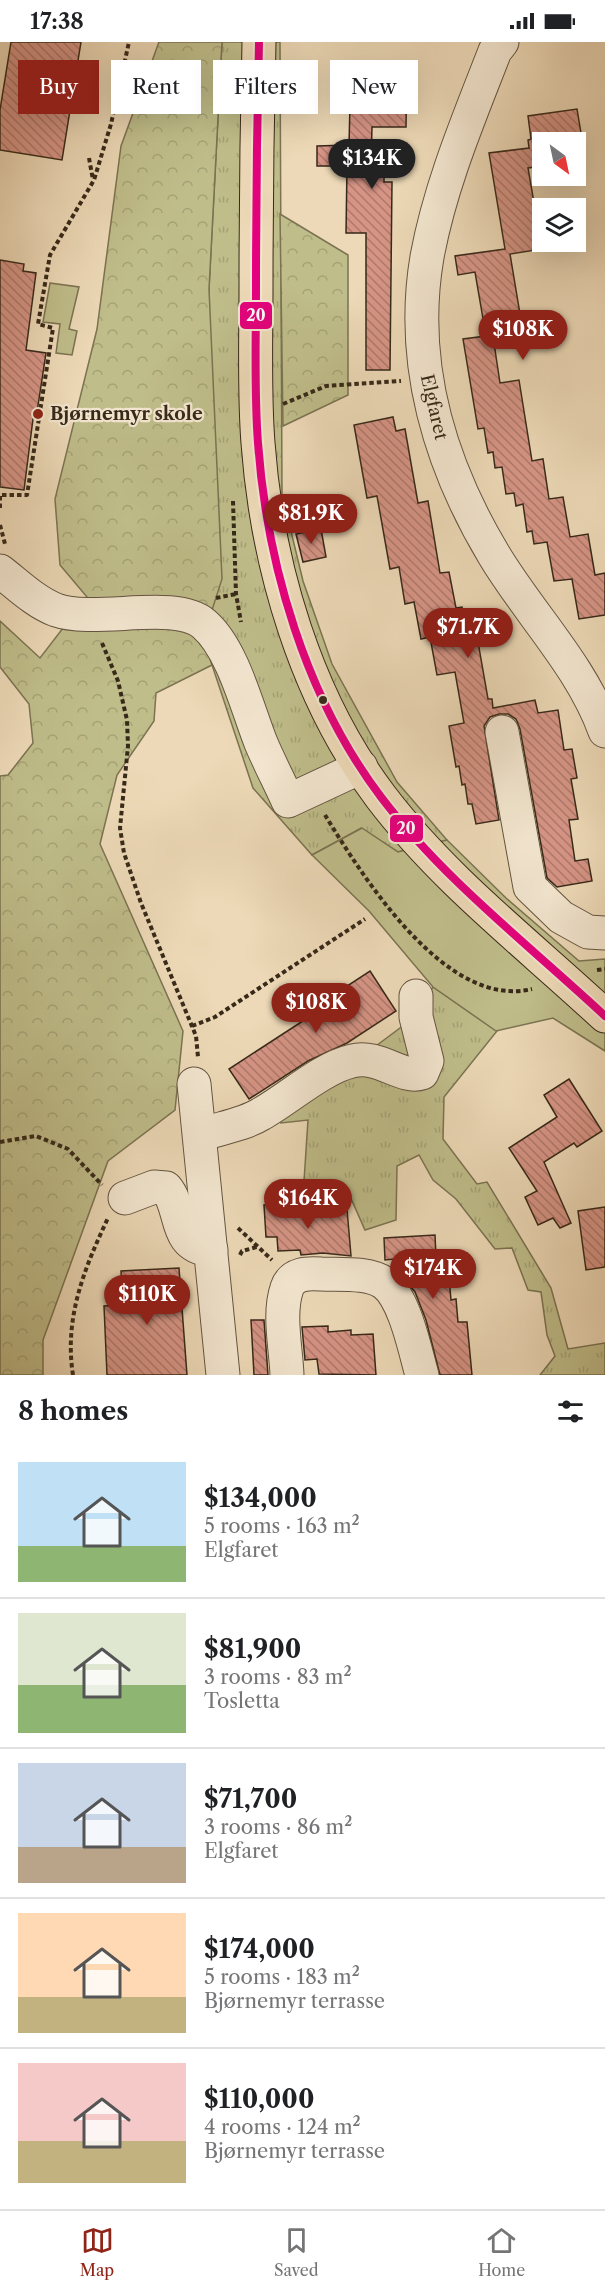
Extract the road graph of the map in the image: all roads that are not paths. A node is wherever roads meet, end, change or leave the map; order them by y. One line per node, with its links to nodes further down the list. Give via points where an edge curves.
1 (259, 42): 6 (main road, via 257,411 262,484 278,573 310,666)
2 (497, 45): 4 (street, Elgfaret, via 446,182 427,258 422,309 425,378 444,450 468,510 495,558 560,647)
3 (0, 571): 6 (street, via 58,611 94,616 171,612 204,623 234,672 288,801)
4 (605, 731)
5 (502, 732): 7 (street, via 530,887 561,917 588,932)
6 (361, 766): 9 (main road, via 396,815 442,866)
7 (605, 933)
8 (416, 996): 11 (street, via 416,1017 427,1061 422,1073 414,1076 376,1061 351,1061 335,1067 259,1116)
9 (605, 1016)
10 (194, 1084): 11 (street)
11 (200, 1135): 13 (street)
12 (125, 1198): 13 (street, via 154,1187 166,1188 179,1226 191,1243)
13 (211, 1250): 14 (street)
14 (223, 1375)
15 (287, 1375): 16 (street, via 287,1286 307,1273 363,1276 383,1282 398,1299)
16 (422, 1375)

